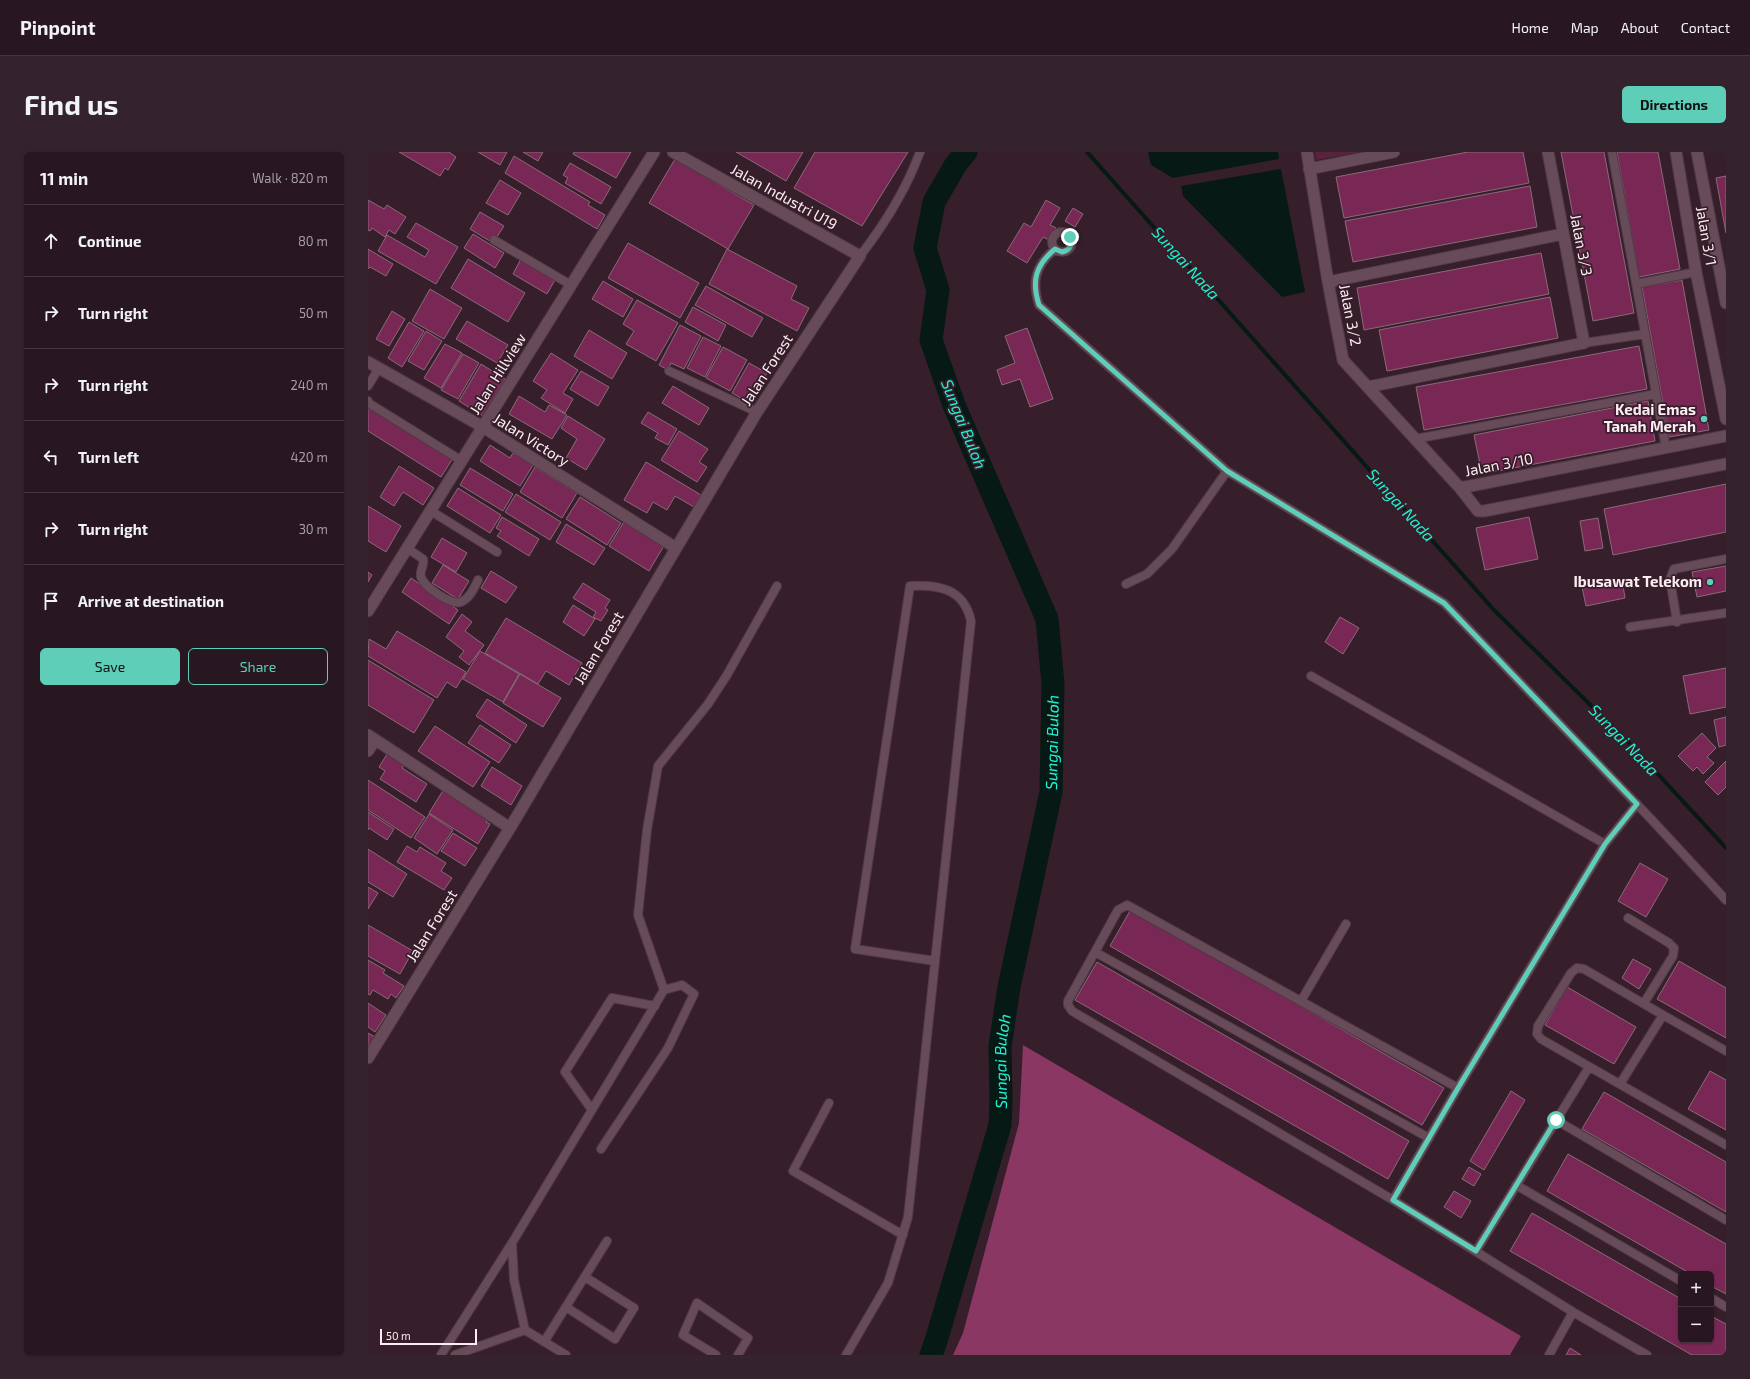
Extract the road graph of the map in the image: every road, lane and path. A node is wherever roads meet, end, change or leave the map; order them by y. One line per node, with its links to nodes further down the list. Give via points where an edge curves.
1 (654, 152): 18 (street, Jalan Hillview)
2 (673, 152): 14 (street, Jalan Industri U19)
3 (920, 152): 14 (lane, via 891,212)
4 (1307, 152): 10 (street, Jalan 3/2)
5 (1394, 152): 10 (street)
6 (1548, 152): 11 (street, Jalan 3/3)
7 (1612, 152): 17 (lane)
8 (1676, 152): 15 (street, Jalan 3/1)
9 (1697, 152): 19 (street, Jalan 3/1)
10 (1309, 169): 16 (street, Jalan 3/2)
11 (1563, 234): 16 (street); 21 (street, Jalan 3/3)
12 (494, 240): 18 (lane)
13 (1055, 249): 37 (lane, via 1044,258 1036,271 1039,305)
14 (860, 256): 29 (street, Jalan Forest)
15 (1696, 272): 17 (lane); 30 (street, Jalan 3/1)
16 (1328, 282): 26 (street, Jalan 3/2, via 1343,360)
17 (1636, 284): 20 (lane)
18 (571, 285): 31 (street, Jalan Hillview)
19 (1726, 303)
20 (1645, 334): 21 (lane); 27 (lane)
21 (1584, 343): 26 (street)
22 (368, 362): 23 (street, Jalan Victory)
23 (379, 368): 25 (lane); 31 (street, Jalan Victory)
24 (669, 371): 29 (lane)
25 (368, 386)
26 (1368, 387): 33 (street, Jalan 3/2)
27 (1656, 394): 33 (lane); 34 (lane)
28 (368, 401): 35 (lane)
29 (757, 412): 41 (street, Jalan Forest)
30 (1726, 419)
31 (483, 427): 35 (street, Jalan Hillview); 41 (street, Jalan Victory)
32 (1726, 436): 34 (street, Jalan 3/10)
33 (1415, 439): 38 (street, Jalan 3/2)
34 (1666, 448): 38 (street, Jalan 3/10)
35 (462, 461): 39 (street, Jalan Hillview)
36 (1726, 464): 38 (street, Jalan 3/10, via 1484,511 1478,511)
37 (1227, 471): 45 (lane, via 1172,549 1147,574); 54 (lane, via 1444,603)
38 (1460, 488)
39 (431, 511): 40 (street, Jalan Hillview); 42 (lane)
40 (407, 548): 44 (lane, via 423,559 423,580 450,602 460,603); 47 (street, Jalan Hillview)
41 (676, 548): 55 (street, Jalan Forest)
42 (497, 552)
43 (1726, 559): 49 (lane, via 1674,569 1670,579)
44 (478, 580)
45 (1126, 584)
46 (777, 586): 62 (lane, via 708,704 658,766 647,830 638,915)
47 (368, 612)
48 (1726, 613): 49 (lane)
49 (1677, 622): 50 (lane)
50 (1630, 628)
51 (1311, 676): 56 (lane)
52 (371, 737): 53 (street); 55 (street)
53 (368, 751)
54 (1637, 804): 56 (lane); 57 (lane)
55 (510, 828): 68 (street, Jalan Forest)
56 (1605, 844): 71 (lane)
57 (1726, 900)
58 (1628, 918): 64 (lane, via 1674,948 1673,956)
59 (1346, 924): 63 (lane)
60 (1095, 952): 63 (lane, via 1118,910 1127,905); 75 (lane); 79 (lane, via 1069,998 1068,1005 1072,1011)
61 (935, 962): 61 (lane, via 855,949 910,586 921,585 947,589 958,596 967,607 971,621); 81 (lane, via 908,1217)
62 (664, 990): 65 (lane); 77 (lane, via 682,985 694,994 668,1048)
63 (1301, 1001): 71 (lane)
64 (1644, 1003): 66 (lane); 69 (lane, via 1584,969 1577,968 1571,973 1538,1026 1537,1034 1541,1040)
65 (655, 1006): 73 (lane); 73 (lane, via 612,998 565,1072)
66 (1663, 1014): 67 (lane); 70 (lane)
67 (1726, 1051)
68 (368, 1058)
69 (1589, 1067): 70 (lane); 74 (lane)
70 (1620, 1084): 76 (lane)
71 (1458, 1088): 75 (lane)
72 (829, 1103): 81 (lane, via 793,1171)
73 (592, 1110): 83 (lane)
74 (1556, 1120): 78 (lane); 80 (lane)
75 (1429, 1138): 79 (lane)
76 (1726, 1145)
77 (601, 1149)
78 (1516, 1185): 84 (lane); 86 (lane)
79 (1393, 1200): 84 (lane)
80 (1726, 1220)
81 (902, 1235): 98 (lane, via 888,1283)
82 (607, 1241): 85 (lane)
83 (512, 1243): 91 (lane, via 514,1280); 93 (lane)
84 (1476, 1251): 90 (lane)
85 (585, 1277): 88 (lane); 88 (lane, via 634,1308 627,1321 615,1339)
86 (1678, 1279)
87 (1714, 1300): 89 (lane)
88 (566, 1307): 92 (lane)
89 (1726, 1307)
90 (1573, 1312): 99 (lane); 100 (lane)
91 (525, 1330): 92 (lane); 94 (lane)
92 (544, 1342): 95 (lane)
93 (441, 1355)
94 (455, 1355)
95 (566, 1355)
96 (716, 1355): 97 (lane, via 683,1335 697,1303 748,1338)
97 (738, 1355)
98 (846, 1355)
99 (1549, 1355)
100 (1647, 1355)

